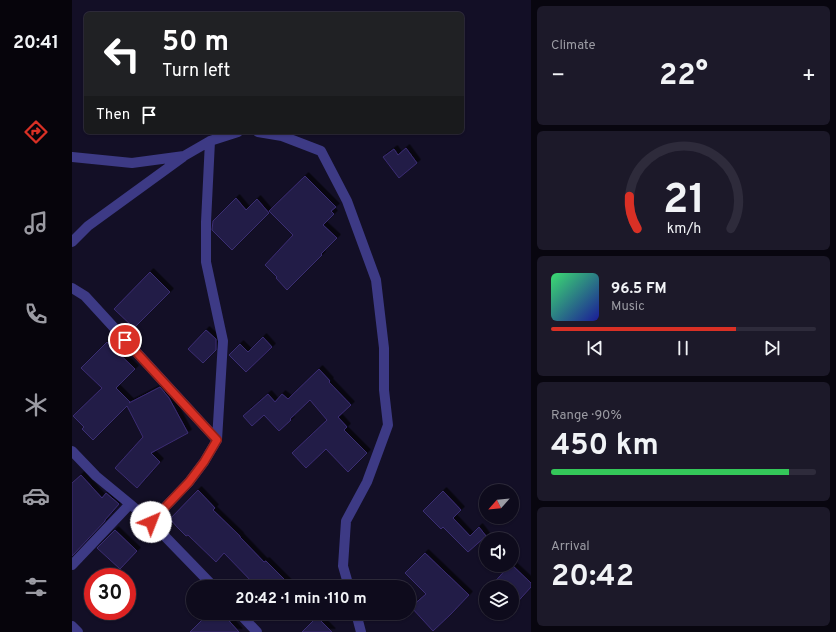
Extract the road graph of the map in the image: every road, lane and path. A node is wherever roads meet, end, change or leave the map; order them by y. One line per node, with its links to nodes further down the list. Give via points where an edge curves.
1 (232, 134): 3 (street)
2 (270, 134): 14 (street, via 321,151 347,201 376,280 384,348 384,390 388,425 367,482 346,521 343,566)
3 (210, 141): 4 (street); 8 (street, via 206,262 223,342)
4 (184, 156): 5 (street, via 132,163); 6 (street, via 88,226)
5 (72, 158)
6 (72, 242)
7 (72, 288): 8 (street, via 85,296)
8 (217, 440): 11 (street, via 189,482)
9 (72, 451): 10 (street, via 96,476)
10 (130, 504): 11 (street); 12 (street)
11 (151, 522): 13 (street)
12 (72, 565)
13 (207, 580)
14 (347, 580)
15 (246, 620): 19 (street)
16 (358, 620): 20 (street)
17 (72, 626): 18 (street)
18 (78, 632)
19 (257, 632)
20 (361, 632)

